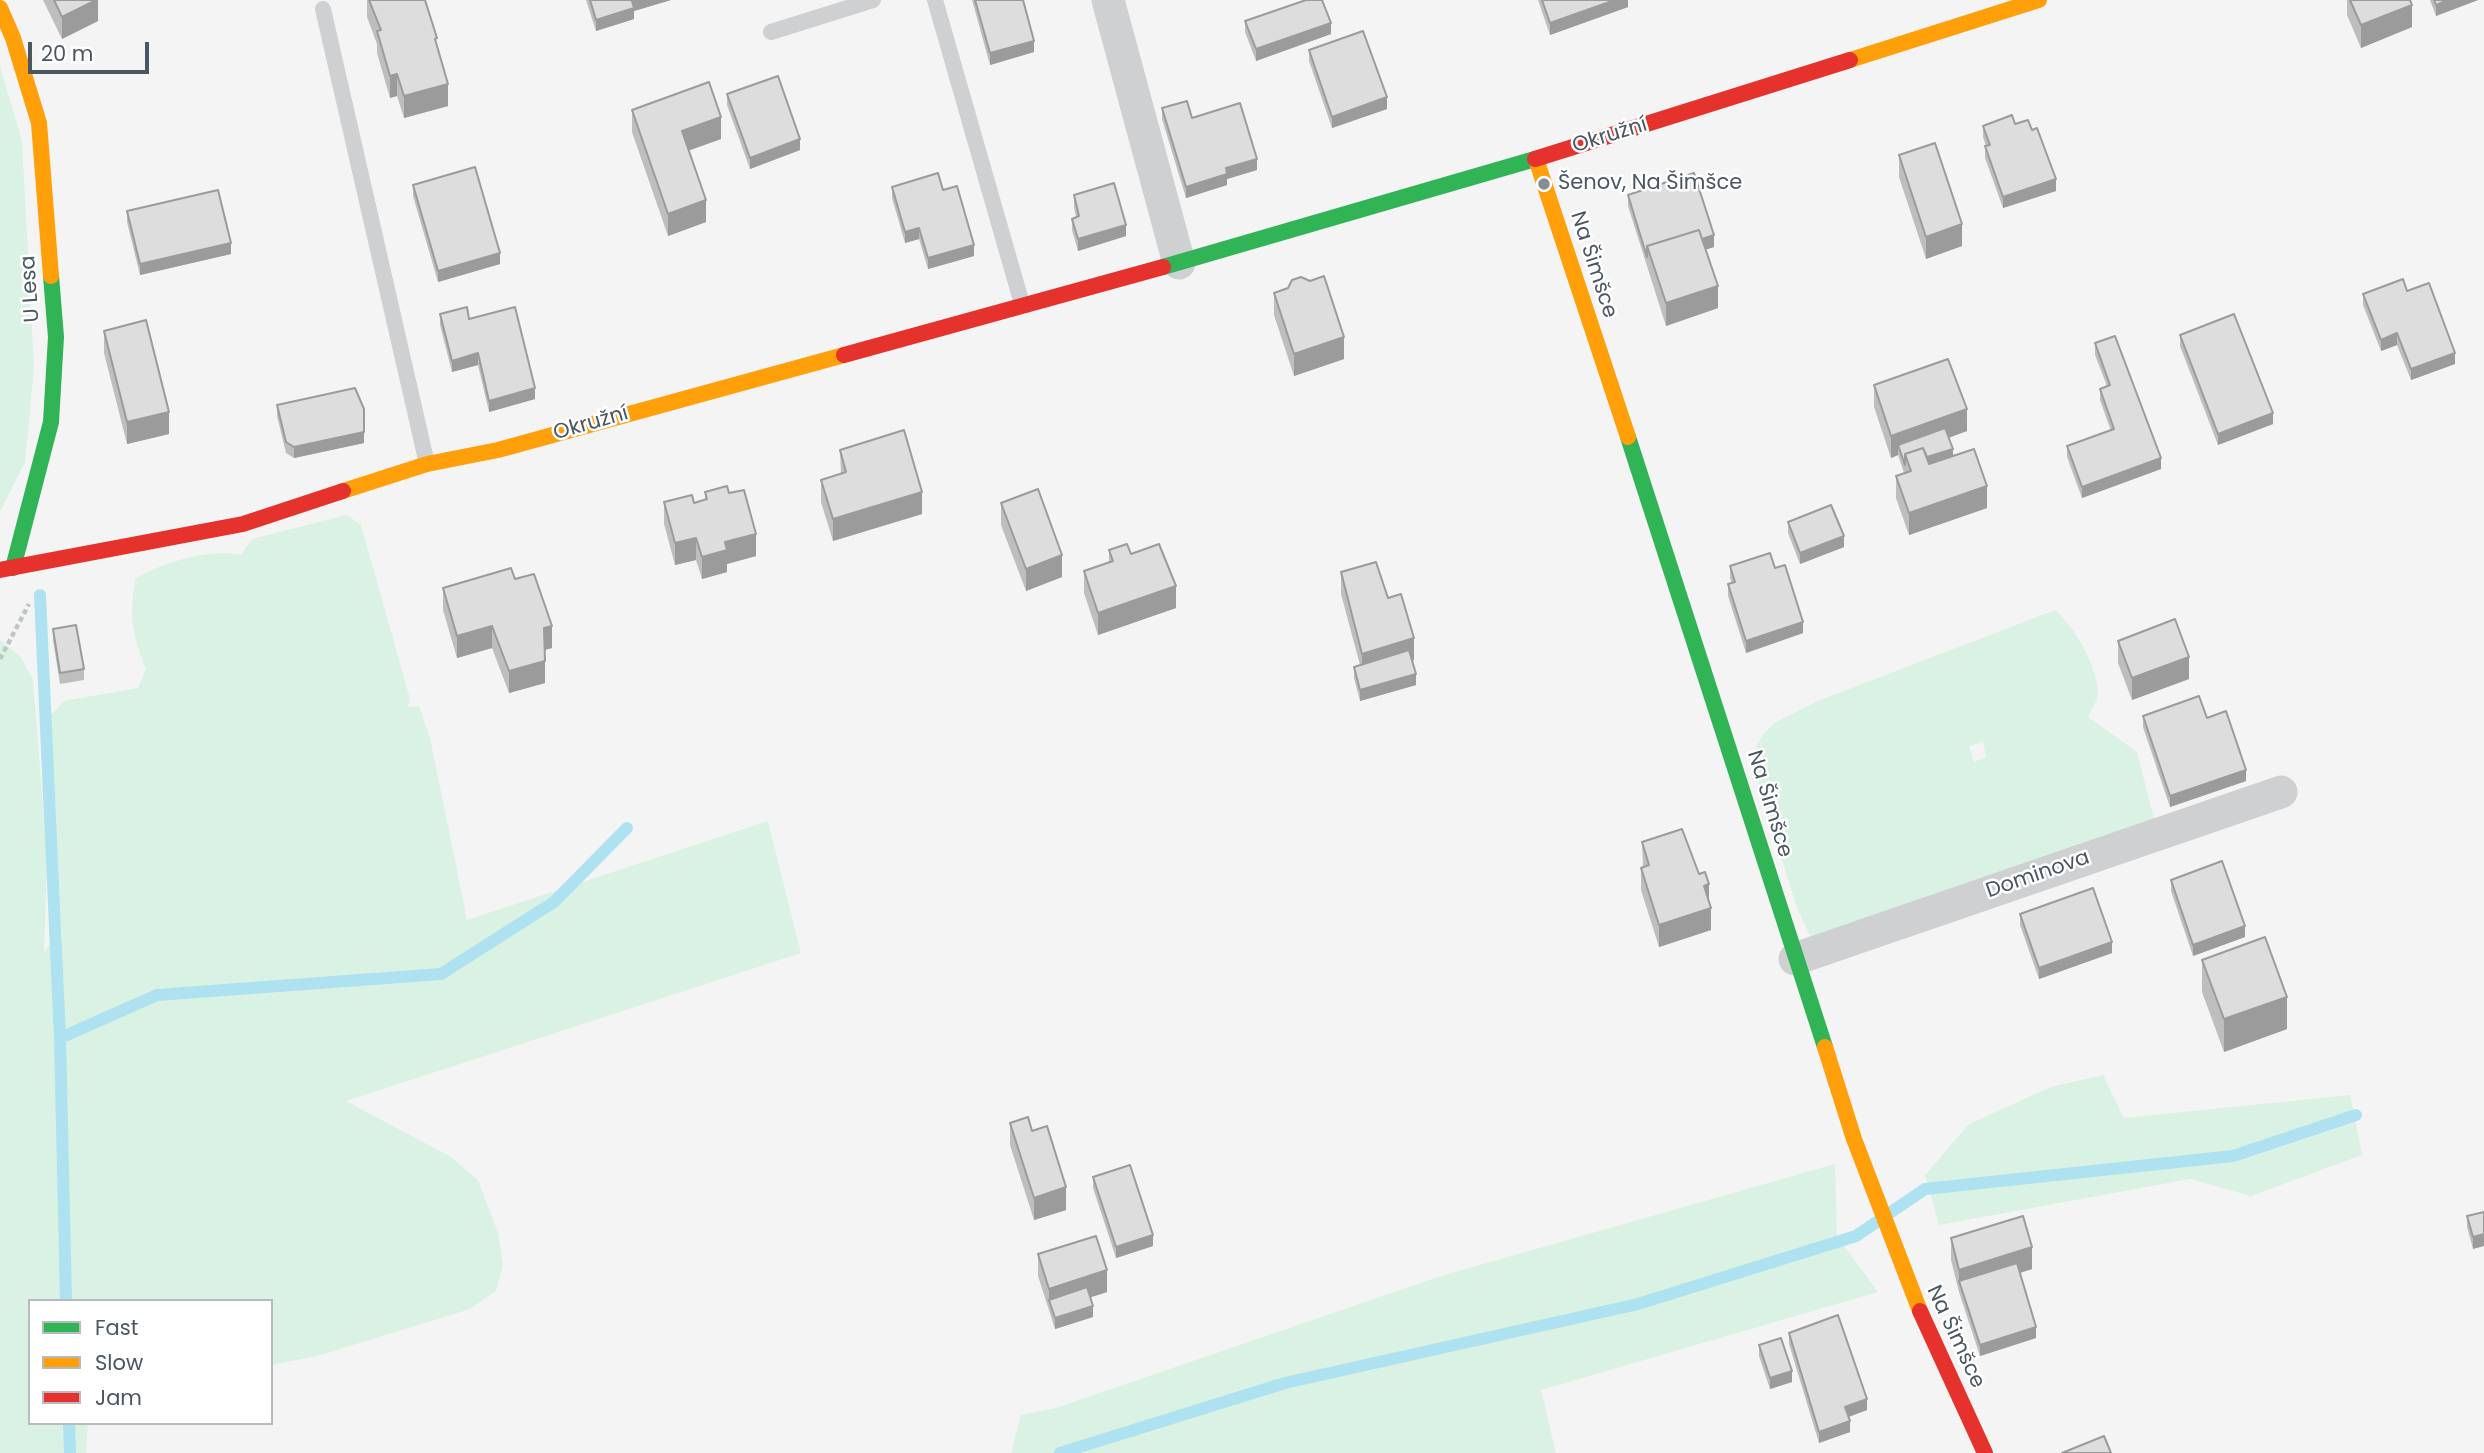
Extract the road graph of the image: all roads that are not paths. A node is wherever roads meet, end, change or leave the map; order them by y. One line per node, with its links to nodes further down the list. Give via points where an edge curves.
1 (873, 0): 7 (lane)
2 (935, 0): 10 (lane)
3 (1108, 0): 9 (street)
4 (2039, 0): 8 (street, Okružní)
5 (0, 8): 12 (street, U Lesa, via 39,123 56,337 51,422)
6 (323, 9): 11 (lane)
7 (771, 32)
8 (1536, 159): 9 (street, Okružní); 14 (street, Na Šimšce, via 1721,719)
9 (1179, 263): 10 (street, Okružní)
10 (1023, 304): 11 (street, Okružní, via 498,450)
11 (427, 464): 12 (street, Okružní, via 243,524)
12 (7, 569)
13 (2281, 792): 14 (street, Dominova)
14 (1795, 959): 15 (street, Na Šimšce, via 1907,1283)
15 (1985, 1453)

